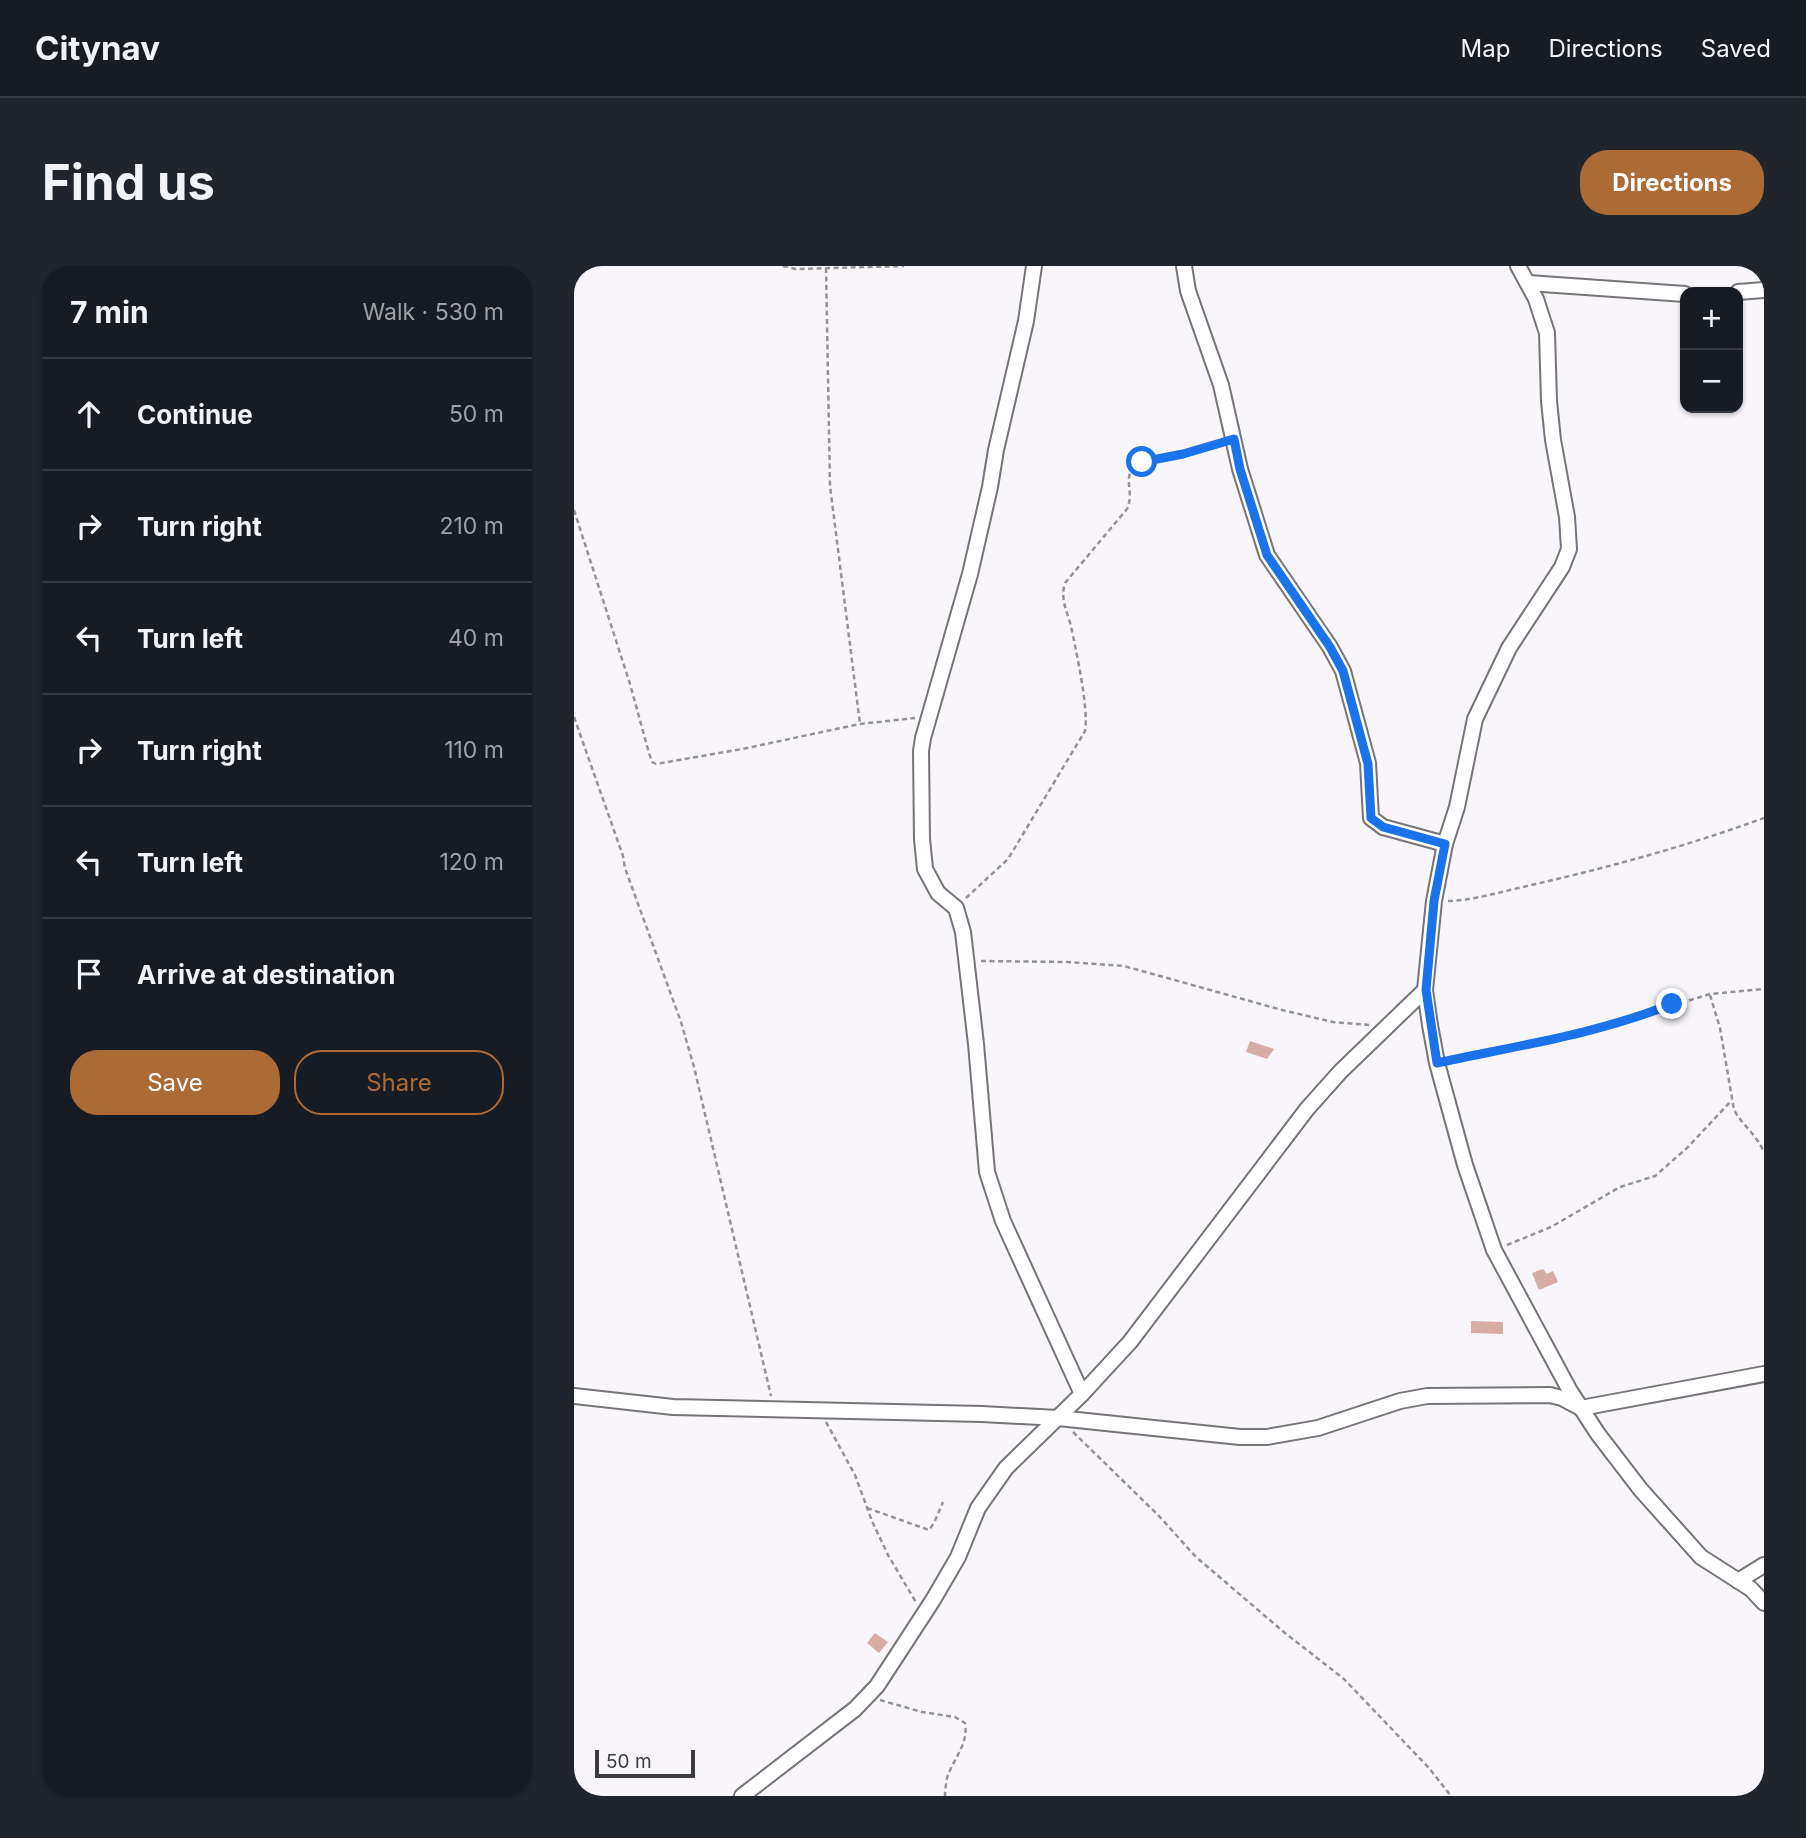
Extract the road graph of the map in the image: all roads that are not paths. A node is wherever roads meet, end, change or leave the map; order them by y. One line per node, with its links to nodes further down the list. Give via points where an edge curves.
1 (1034, 266): 11 (street, via 970,574 922,751 924,859 938,893 960,915 987,1172 1008,1232)
2 (1184, 266): 8 (street, via 1267,555 1343,671 1368,764 1371,818 1383,827)
3 (1518, 266): 4 (street)
4 (1528, 284): 7 (street); 8 (street, via 1547,333 1549,401 1569,549 1509,648 1475,719)
5 (1764, 290): 6 (street)
6 (1743, 292)
7 (1680, 294)
8 (1445, 844): 9 (street, via 1434,901)
9 (1426, 990): 11 (street, via 1307,1109 1151,1314); 13 (street, via 1437,1063 1494,1250)
10 (1764, 1374): 13 (street)
11 (1082, 1394): 14 (street)
12 (574, 1396): 14 (street, via 673,1407)
13 (1581, 1408): 14 (street, via 1550,1395 1443,1394 1267,1437); 16 (street, via 1641,1490 1701,1557)
14 (1058, 1418): 18 (street, via 1006,1468 978,1507 958,1557 877,1686 855,1709)
15 (1764, 1565): 16 (street)
16 (1738, 1581): 17 (street)
17 (1764, 1603)
18 (743, 1796)

